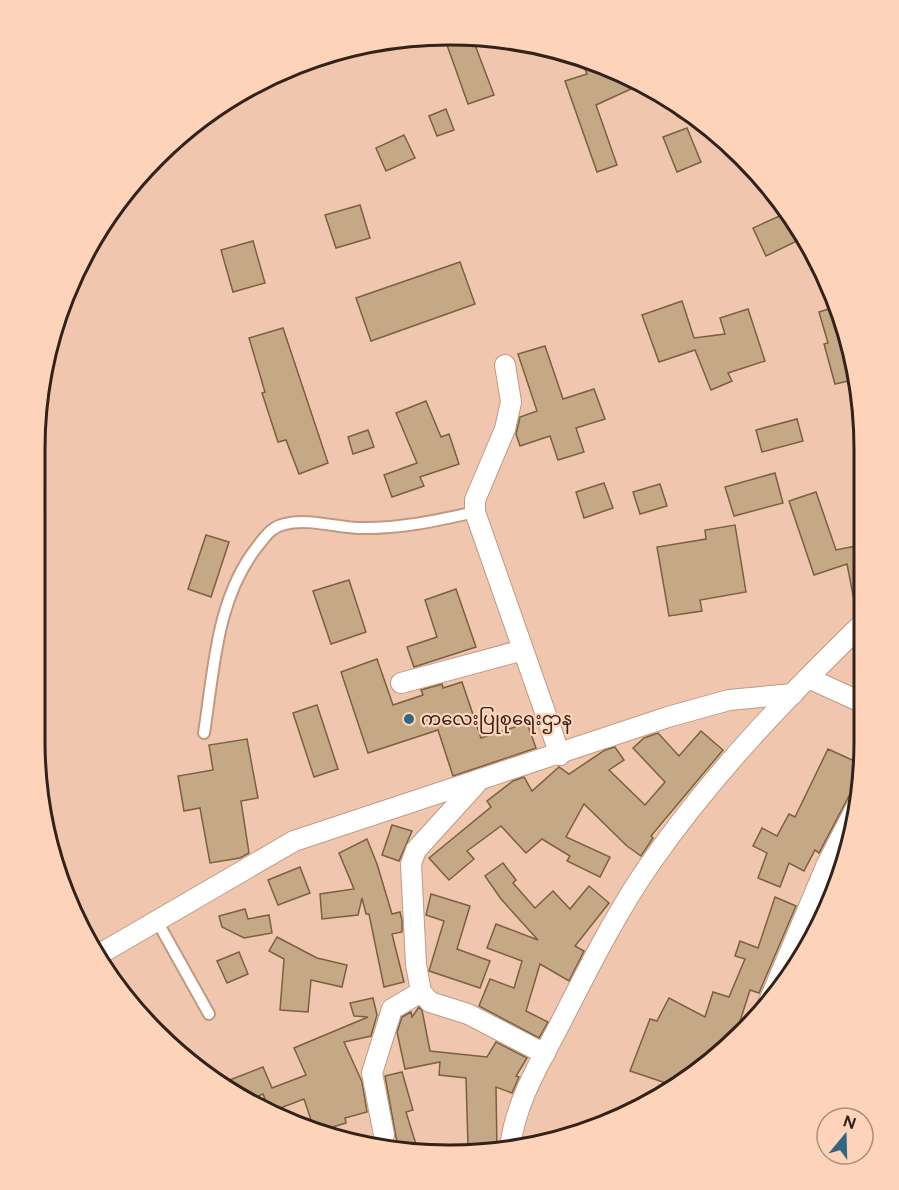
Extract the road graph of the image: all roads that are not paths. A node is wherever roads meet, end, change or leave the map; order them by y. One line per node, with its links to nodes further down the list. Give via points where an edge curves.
1 (505, 365): 2 (street, via 511,402 505,429 475,500)
2 (475, 512): 4 (street); 9 (lane, via 416,526 356,528 304,523 271,530 243,565 225,610)
3 (854, 632): 5 (street)
4 (523, 650): 6 (street); 10 (street)
5 (808, 678): 7 (street); 8 (street)
6 (401, 683)
7 (793, 694): 10 (street, via 729,700); 18 (street, via 712,781 650,865 594,958)
8 (854, 699)
9 (204, 733)
10 (560, 755): 11 (street)
11 (479, 781): 13 (street, via 294,841); 16 (street, via 416,850 411,864)
12 (842, 836): 15 (street)
13 (157, 921): 14 (street); 17 (lane)
14 (104, 951)
15 (782, 970)
16 (421, 992): 18 (street, via 430,1002 468,1014); 19 (street, via 392,1010 372,1073)
17 (209, 1014)
18 (544, 1054): 20 (street, via 528,1084)
19 (384, 1135)
20 (511, 1140)

